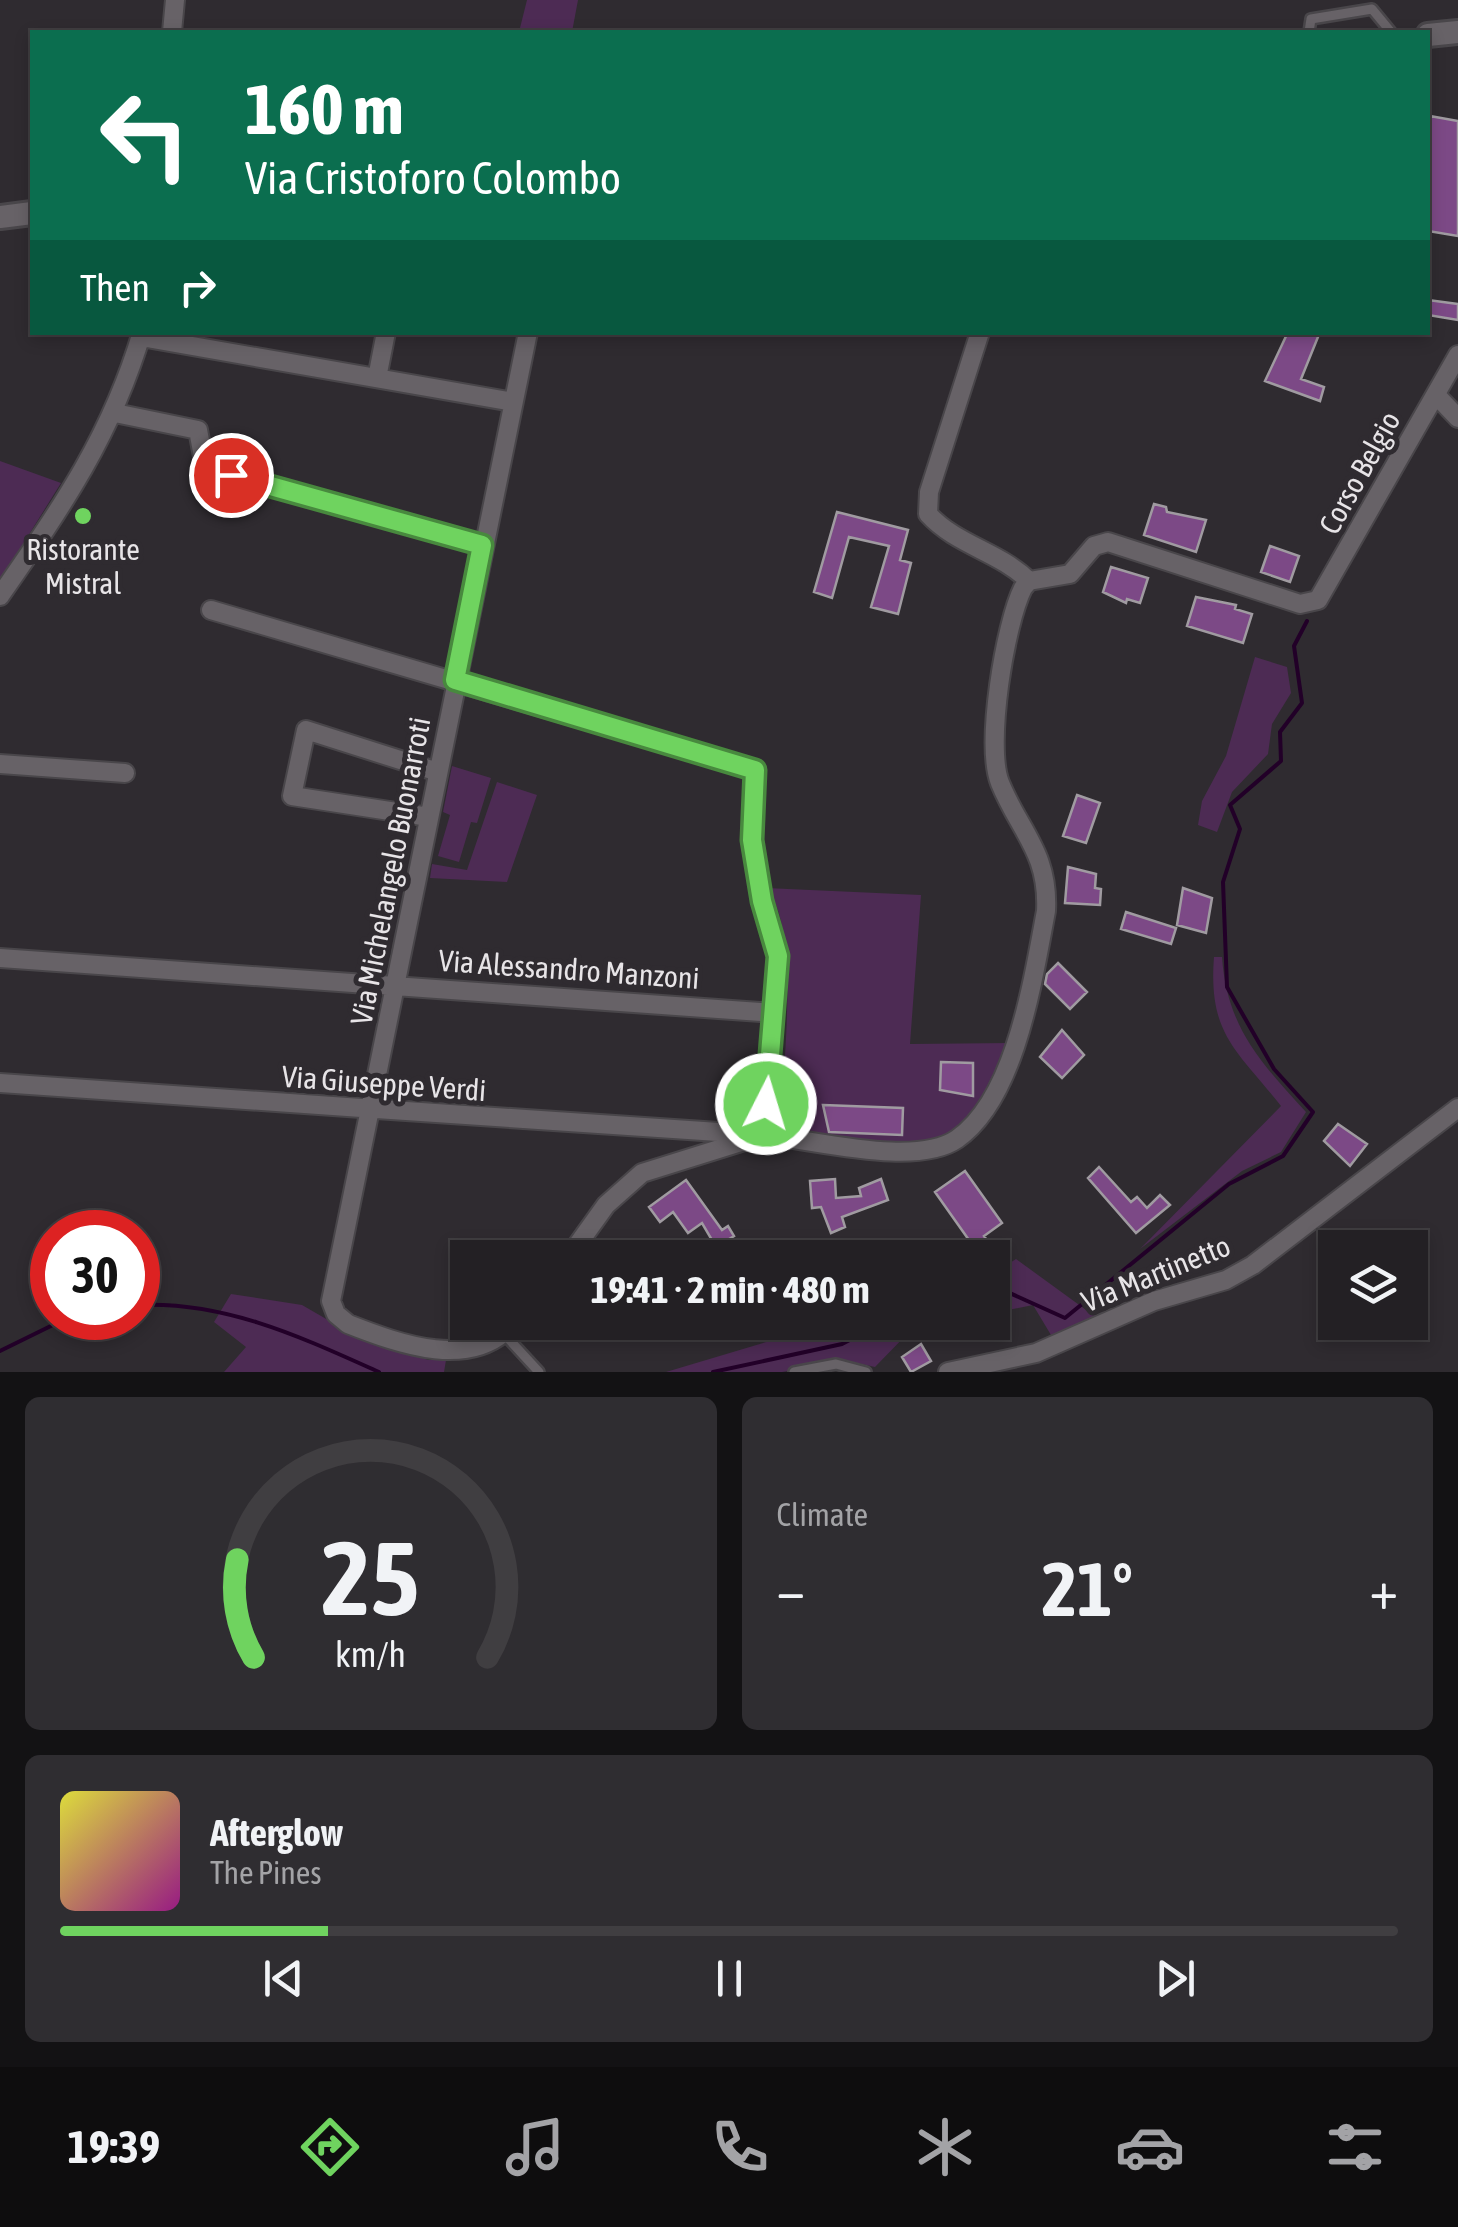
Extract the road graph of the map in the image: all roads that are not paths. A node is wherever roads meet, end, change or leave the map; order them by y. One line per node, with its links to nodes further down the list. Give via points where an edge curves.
1 (176, 0): 2 (street)
2 (172, 30)
3 (1308, 30): 4 (lane, via 1311,20 1372,9)
4 (1388, 30)
5 (30, 212): 6 (street)
6 (0, 217)
7 (141, 335): 12 (street); 15 (street)
8 (385, 335): 12 (street)
9 (527, 335): 14 (street, Via Michelangelo Buonarroti)
10 (979, 335): 18 (street, via 929,492 928,514 942,530)
11 (1458, 355): 13 (street, Corso Belgio)
12 (377, 378): 14 (street)
13 (1436, 395): 16 (street); 18 (street, Corso Belgio, via 1324,593 1309,604 1108,542 1094,546 1070,574)
14 (513, 402): 17 (street, Via Michelangelo Buonarroti)
15 (115, 413): 17 (street, via 198,430 205,467); 19 (street, via 65,502)
16 (1458, 418)
17 (482, 545): 21 (street, Via Michelangelo Buonarroti)
18 (1030, 581): 32 (street, Via Giuseppe Verdi, via 1020,592 1012,626 992,752 999,781 1035,844 1047,892 1006,1074 972,1125 942,1147 892,1151)
19 (0, 596)
20 (211, 610): 21 (street)
21 (455, 680): 23 (street, Via Michelangelo Buonarroti); 28 (street, via 755,770 752,840 778,956)
22 (0, 764): 24 (street)
23 (438, 772): 25 (street, Via Michelangelo Buonarroti); 25 (street, via 306,730 292,796)
24 (125, 773)
25 (429, 817): 27 (street, Via Michelangelo Buonarroti)
26 (0, 958): 27 (street, Via Alessandro Manzoni)
27 (397, 984): 28 (street, Via Alessandro Manzoni); 31 (street, Via Michelangelo Buonarroti)
28 (774, 1013): 32 (street)
29 (0, 1083): 31 (street, Via Giuseppe Verdi)
30 (1458, 1108): 39 (street, Via Martinetto, via 1226,1280 1154,1300 1036,1353)
31 (372, 1110): 32 (street, Via Giuseppe Verdi); 34 (street, Via Michelangelo Buonarroti, via 332,1301 336,1314 348,1324 440,1353 464,1354)
32 (764, 1135): 33 (street, via 642,1173 606,1205)
33 (581, 1240)
34 (489, 1340)
35 (517, 1340): 36 (lane)
36 (538, 1371)
37 (794, 1372): 38 (lane, via 836,1364)
38 (866, 1372)
39 (948, 1372)

